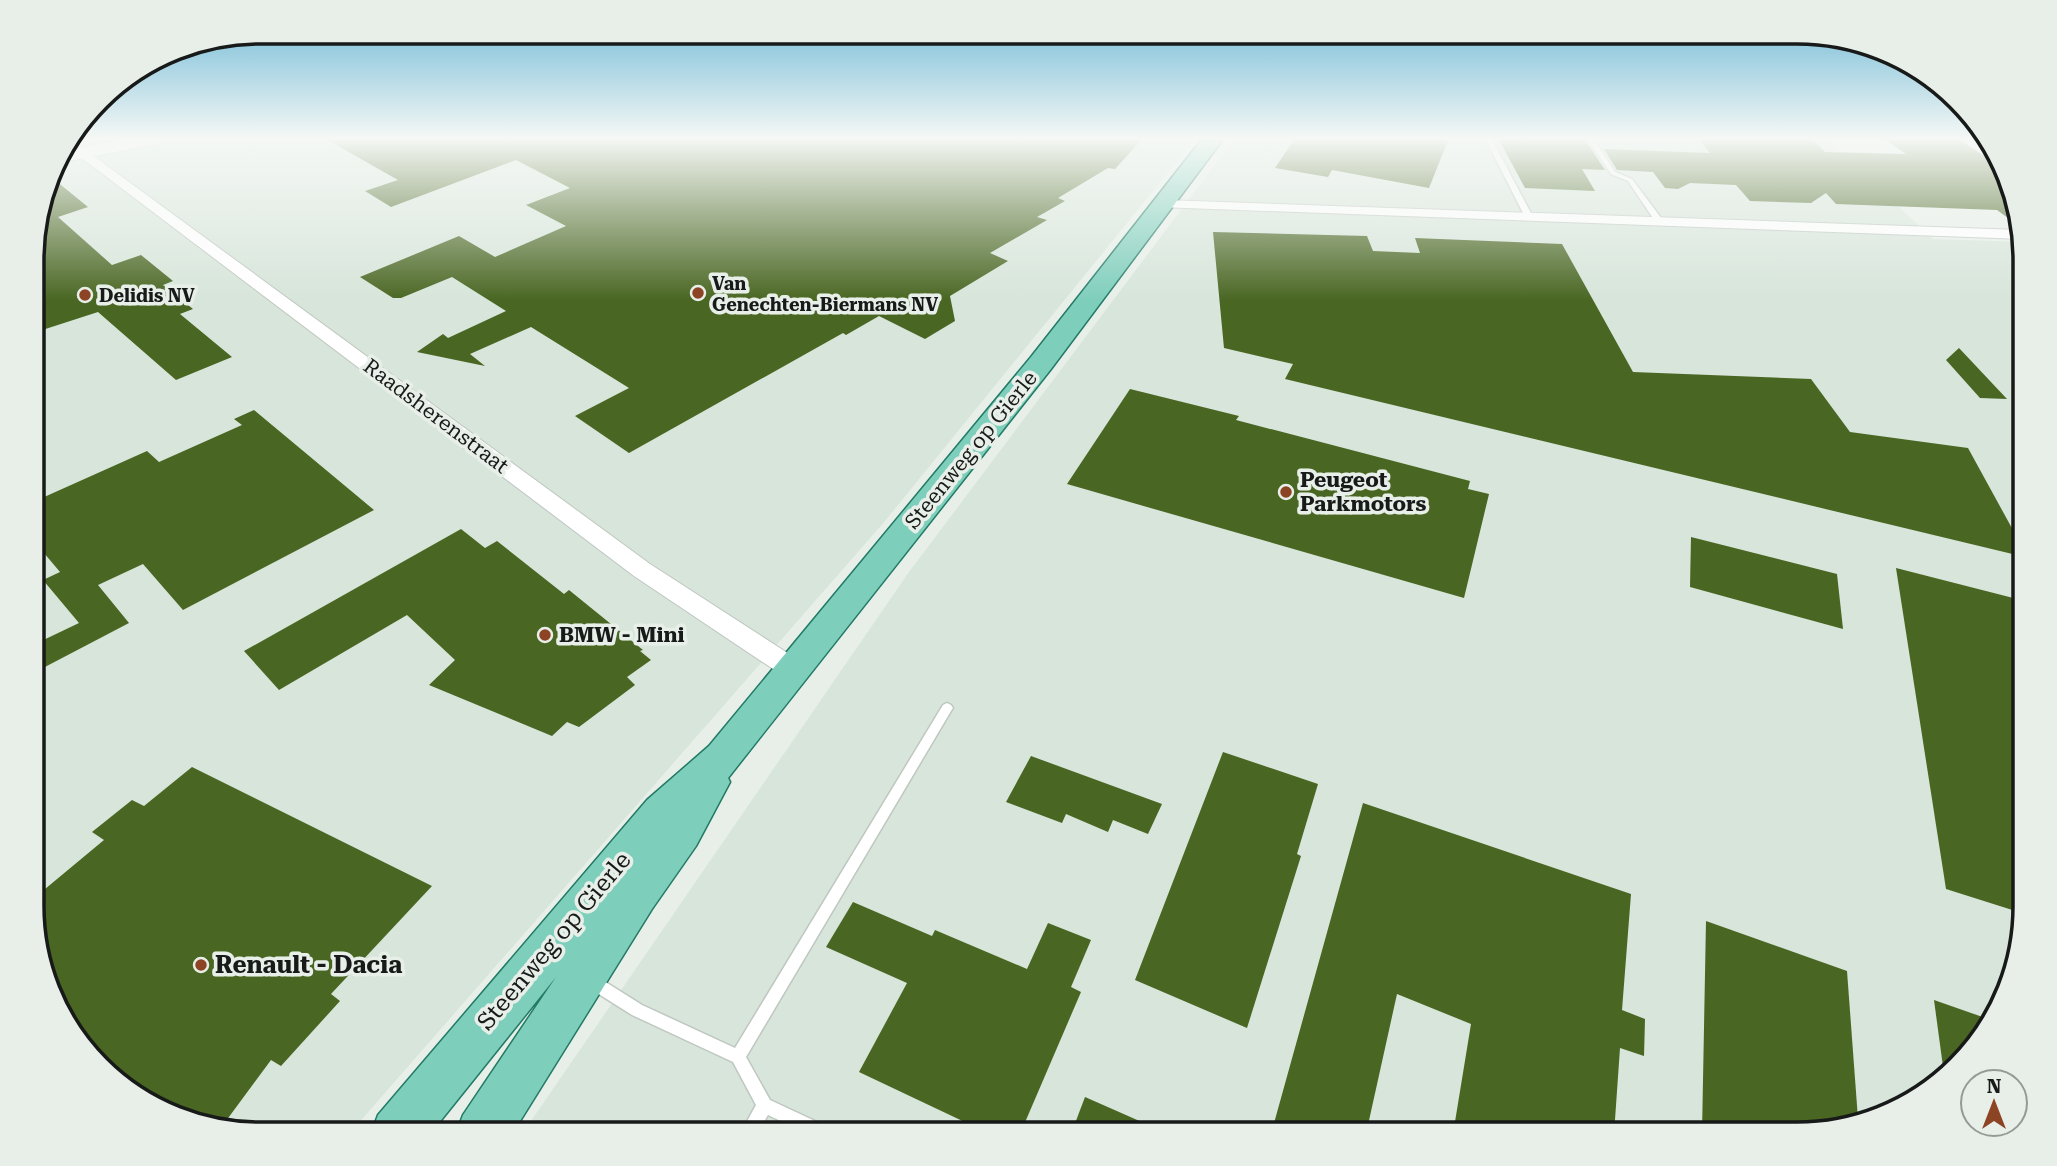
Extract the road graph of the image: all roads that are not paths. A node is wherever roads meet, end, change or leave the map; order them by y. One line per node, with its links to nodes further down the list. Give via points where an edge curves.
1 (136, 192): 9 (street, Raadsherenstraat, via 642,570)
2 (1173, 192): 5 (main road, Steenweg op Gierle)
3 (1516, 192): 6 (lane)
4 (1639, 192): 7 (lane)
5 (1164, 204): 6 (street); 9 (main road, Steenweg op Gierle)
6 (1529, 217): 7 (street)
7 (1660, 222): 8 (street)
8 (2012, 236)
9 (794, 670): 11 (main road, Steenweg op Gierle)
10 (947, 708): 13 (lane)
11 (723, 758): 12 (main road, Steenweg op Gierle, via 681,833); 15 (main road, Steenweg op Gierle, via 654,822)
12 (583, 976): 13 (lane, via 636,1010); 16 (main road, Steenweg op Gierle)
13 (738, 1057): 14 (lane)
14 (765, 1105): 17 (lane); 18 (lane)
15 (408, 1122)
16 (490, 1122)
17 (755, 1122)
18 (800, 1122)

